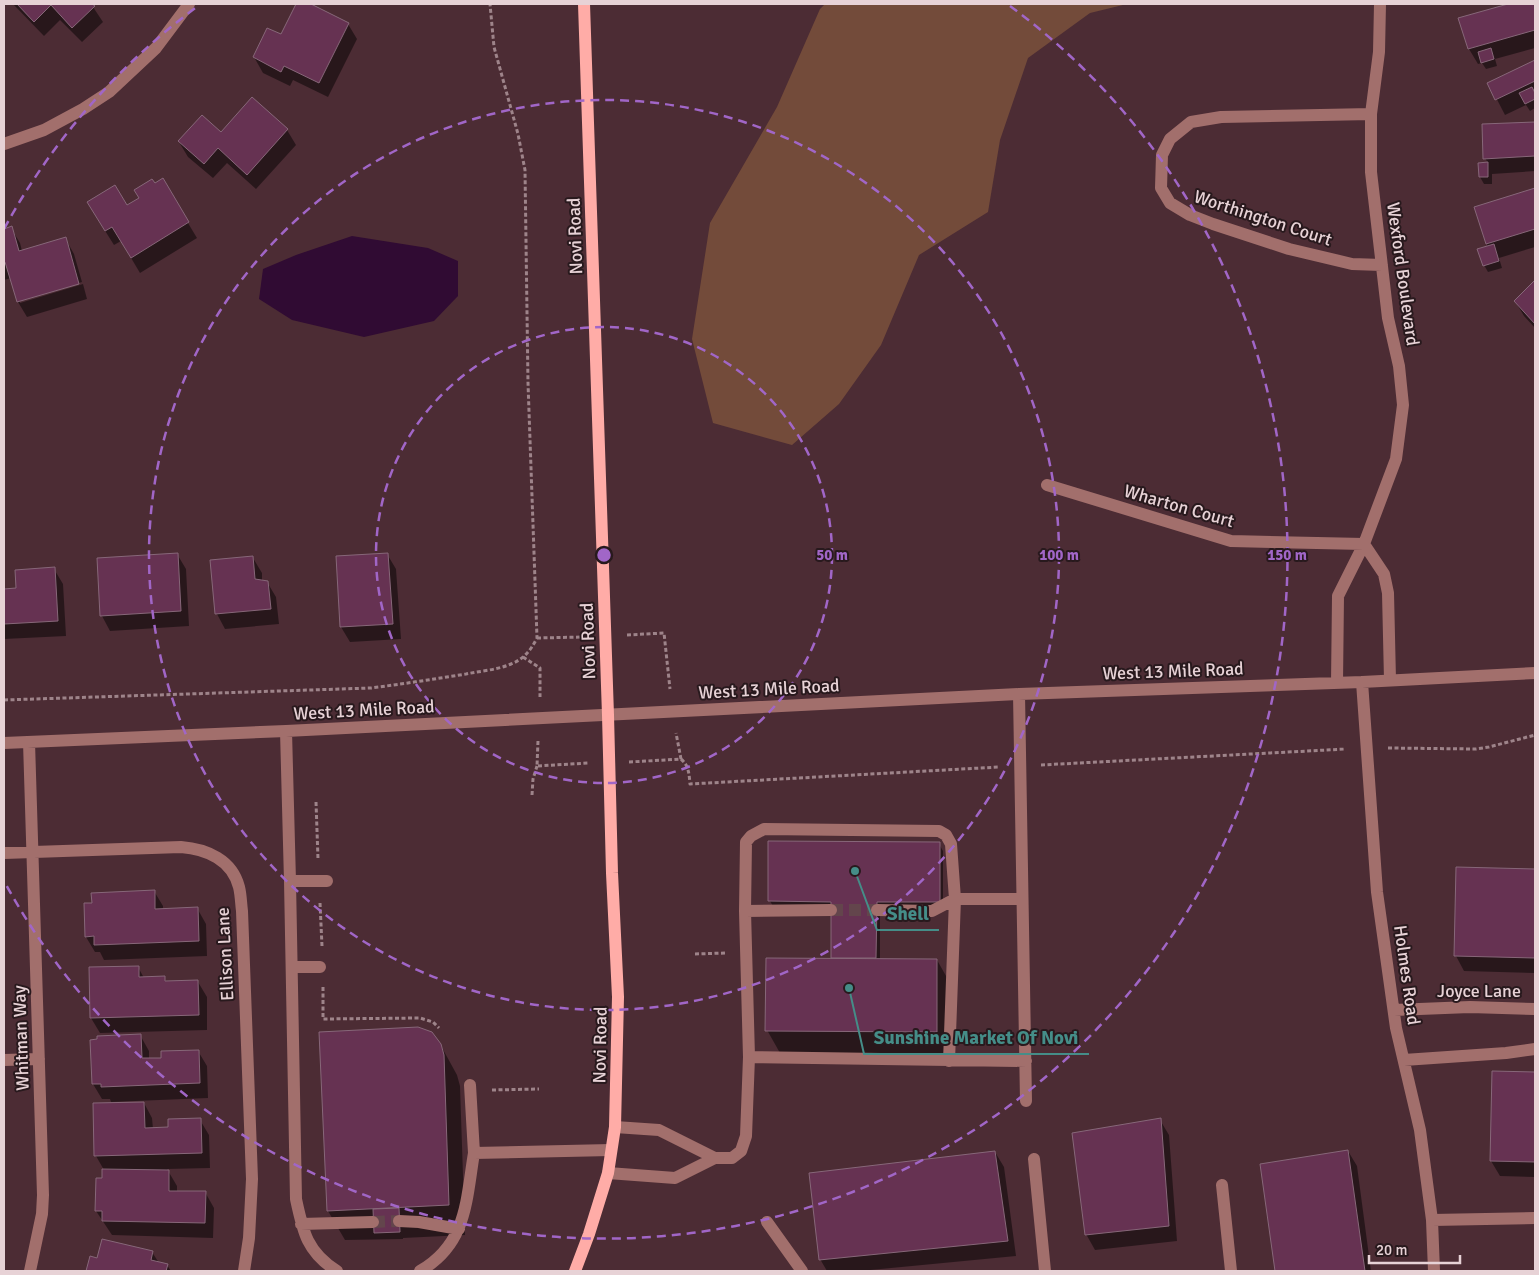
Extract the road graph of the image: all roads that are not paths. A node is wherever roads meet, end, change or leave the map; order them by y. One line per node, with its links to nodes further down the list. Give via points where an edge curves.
1 (189, 4): 5 (street, via 156,48 109,92 44,130)
2 (584, 4): 14 (main road, Novi Road)
3 (1380, 4): 4 (street, Wexford Boulevard, via 1379,52)
4 (1370, 114): 6 (street, Wexford Boulevard, via 1371,172); 6 (street, Worthington Court, via 1221,117 1191,122 1170,139 1162,154 1161,188 1170,202 1190,215 1214,224 1352,264)
5 (4, 144)
6 (1382, 265): 8 (street, Wexford Boulevard, via 1403,405 1396,459)
7 (1047, 485): 8 (street, Wharton Court, via 1231,541)
8 (1364, 544): 10 (street, via 1384,574 1388,593); 12 (street, Wexford Boulevard, via 1338,596)
9 (1535, 673): 10 (street, West 13 Mile Road)
10 (1390, 680): 11 (street, West 13 Mile Road)
11 (1362, 682): 12 (street, West 13 Mile Road); 30 (street, Holmes Road, via 1377,892)
12 (1337, 683): 13 (street, West 13 Mile Road)
13 (1019, 694): 14 (street, West 13 Mile Road); 23 (street)
14 (608, 715): 15 (street, West 13 Mile Road); 40 (main road, Novi Road, via 618,997)
15 (286, 731): 16 (street, West 13 Mile Road); 20 (street)
16 (29, 742): 17 (street, West 13 Mile Road); 18 (street, Whitman Way)
17 (4, 743)
18 (32, 852): 19 (street, Ellison Lane); 33 (street, Whitman Way); 55 (street, Ellison Lane, via 195,848 216,857 234,874 242,911 252,1179)
19 (4, 853)
20 (290, 881): 21 (street); 27 (street)
21 (323, 881)
22 (955, 899): 23 (street); 25 (street, via 932,911); 26 (street, via 951,844 939,831 764,829 746,842); 36 (street)
23 (1022, 899): 37 (street)
24 (831, 910): 26 (street)
25 (876, 910)
26 (745, 911): 32 (street)
27 (292, 967): 28 (street); 52 (street, via 296,1199)
28 (320, 967)
29 (1535, 1009): 30 (street, Joyce Lane)
30 (1394, 1010): 35 (street, Holmes Road)
31 (1535, 1049): 35 (street)
32 (749, 1057): 36 (street); 43 (street, via 746,1136 742,1151 732,1158)
33 (39, 1059): 34 (street); 54 (street, Whitman Way, via 43,1195)
34 (4, 1060)
35 (1404, 1060): 48 (street, Holmes Road, via 1420,1130)
36 (949, 1061): 37 (street)
37 (1026, 1061): 39 (street)
38 (471, 1088): 42 (street)
39 (1026, 1101)
40 (616, 1126): 41 (main road, Novi Road); 43 (street, via 659,1130)
41 (611, 1150): 42 (street); 45 (main road, Novi Road)
42 (474, 1153): 53 (street)
43 (715, 1158): 45 (street, via 675,1178)
44 (1034, 1159): 60 (street)
45 (608, 1172): 58 (main road, Novi Road)
46 (1222, 1185): 61 (street)
47 (1535, 1218): 48 (street)
48 (1432, 1220): 62 (street, Holmes Road)
49 (399, 1221): 53 (street)
50 (374, 1222): 52 (street)
51 (767, 1222): 59 (street)
52 (301, 1224): 56 (street, via 308,1243 323,1262)
53 (459, 1229): 57 (street, via 448,1248)
54 (30, 1271)
55 (244, 1271)
56 (337, 1271)
57 (420, 1271)
58 (574, 1271)
59 (802, 1271)
60 (1045, 1271)
61 (1231, 1271)
62 (1434, 1271)

